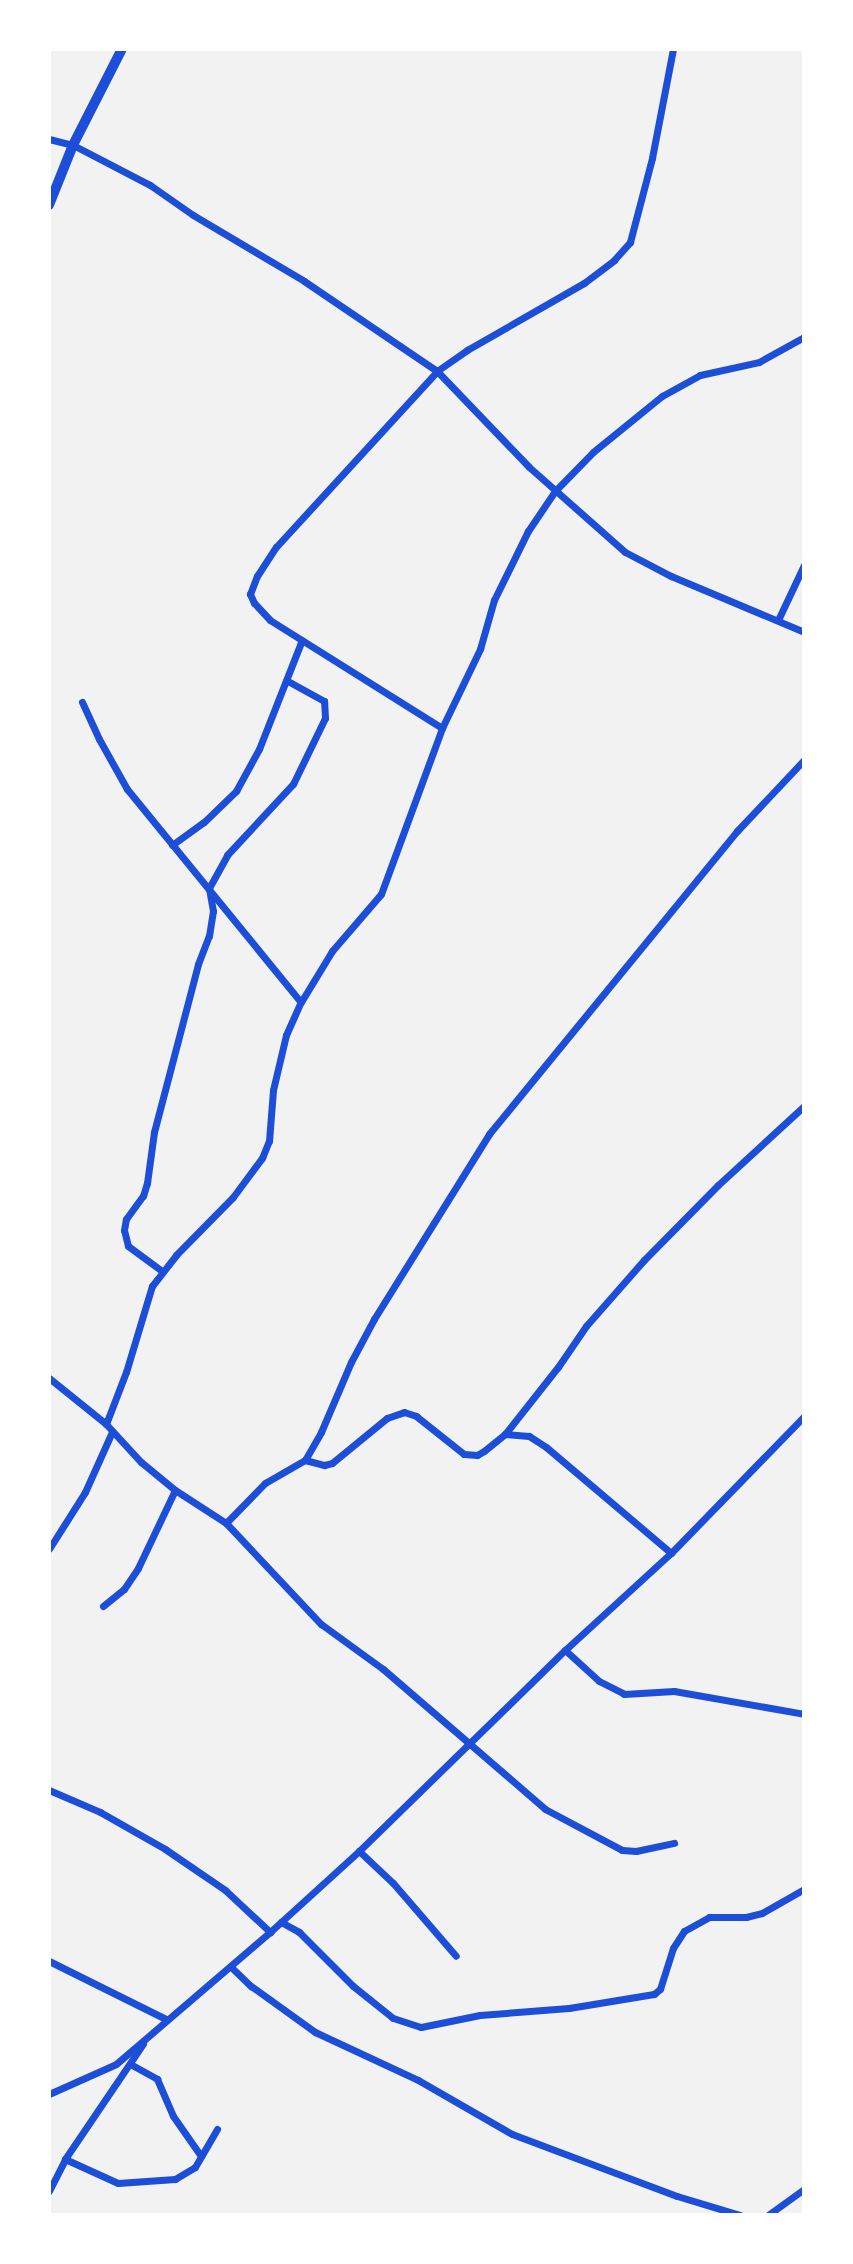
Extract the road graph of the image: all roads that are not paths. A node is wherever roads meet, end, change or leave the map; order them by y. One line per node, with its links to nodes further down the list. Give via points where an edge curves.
1 (122, 49): 4 (street)
2 (673, 49): 7 (street, via 630,242 583,283)
3 (49, 139): 4 (street)
4 (73, 145): 5 (street); 7 (street, via 150,185)
5 (49, 205)
6 (804, 337): 8 (street, via 759,362 700,375 662,396 593,452)
7 (437, 371): 8 (street); 12 (street, via 276,547 257,576 250,594 254,603 270,620)
8 (555, 491): 10 (street, via 625,552); 15 (street, via 505,573 476,659)
9 (804, 565): 10 (street)
10 (778, 620): 11 (street)
11 (804, 632)
12 (302, 640): 13 (street); 15 (street)
13 (286, 680): 17 (street, via 259,749 236,791); 18 (street, via 324,701 325,718 293,784 227,855)
14 (82, 702): 17 (street, via 127,789)
15 (442, 728): 19 (street, via 381,894 339,941)
16 (804, 760): 27 (street, via 728,841 479,1147 368,1330)
17 (172, 845): 18 (street)
18 (209, 888): 19 (street); 21 (street, via 213,911 209,936 154,1132 147,1183 124,1230 128,1246)
19 (301, 1003): 21 (street, via 278,1063 269,1141 262,1158 233,1197)
20 (804, 1106): 26 (street, via 644,1260 586,1326)
21 (162, 1271): 24 (street, via 142,1314)
22 (49, 1378): 24 (street)
23 (804, 1416): 31 (street)
24 (106, 1424): 25 (street)
25 (112, 1432): 28 (street); 30 (street, via 85,1492)
26 (505, 1434): 27 (street, via 477,1455 464,1454 416,1416 404,1412 387,1418 332,1463); 31 (street, via 529,1436 546,1447)
27 (305, 1460): 29 (street, via 265,1483)
28 (175, 1490): 29 (street); 32 (street, via 138,1568 124,1589)
29 (226, 1523): 35 (street, via 321,1625 383,1669)
30 (49, 1549)
31 (671, 1553): 33 (street)
32 (103, 1606)
33 (565, 1650): 34 (street, via 598,1681 624,1694 674,1691); 35 (street)
34 (804, 1714)
35 (469, 1742): 37 (street, via 545,1810 595,1839 636,1851); 38 (street)
36 (49, 1790): 41 (street, via 100,1812 176,1856 225,1890)
37 (674, 1843)
38 (359, 1851): 40 (street); 42 (street)
39 (804, 1889): 40 (street, via 762,1913 709,1917 684,1931 654,1994 569,2008 480,2015 421,2027 393,2018 299,1932)
40 (281, 1922): 41 (street)
41 (270, 1932): 44 (street)
42 (456, 1956)
43 (49, 1961): 45 (street)
44 (231, 1967): 45 (street); 55 (street, via 315,2032 418,2080 512,2134)
45 (166, 2019): 46 (street)
46 (146, 2039): 47 (street); 48 (street, via 107,2069)
47 (132, 2065): 50 (street, via 157,2079 173,2116); 51 (street)
48 (49, 2094)
49 (217, 2129): 50 (street)
50 (201, 2156): 51 (street, via 195,2167 175,2179 118,2183)
51 (65, 2159): 53 (street)
52 (804, 2189): 54 (street)
53 (49, 2191)
54 (772, 2214)
55 (740, 2215)

